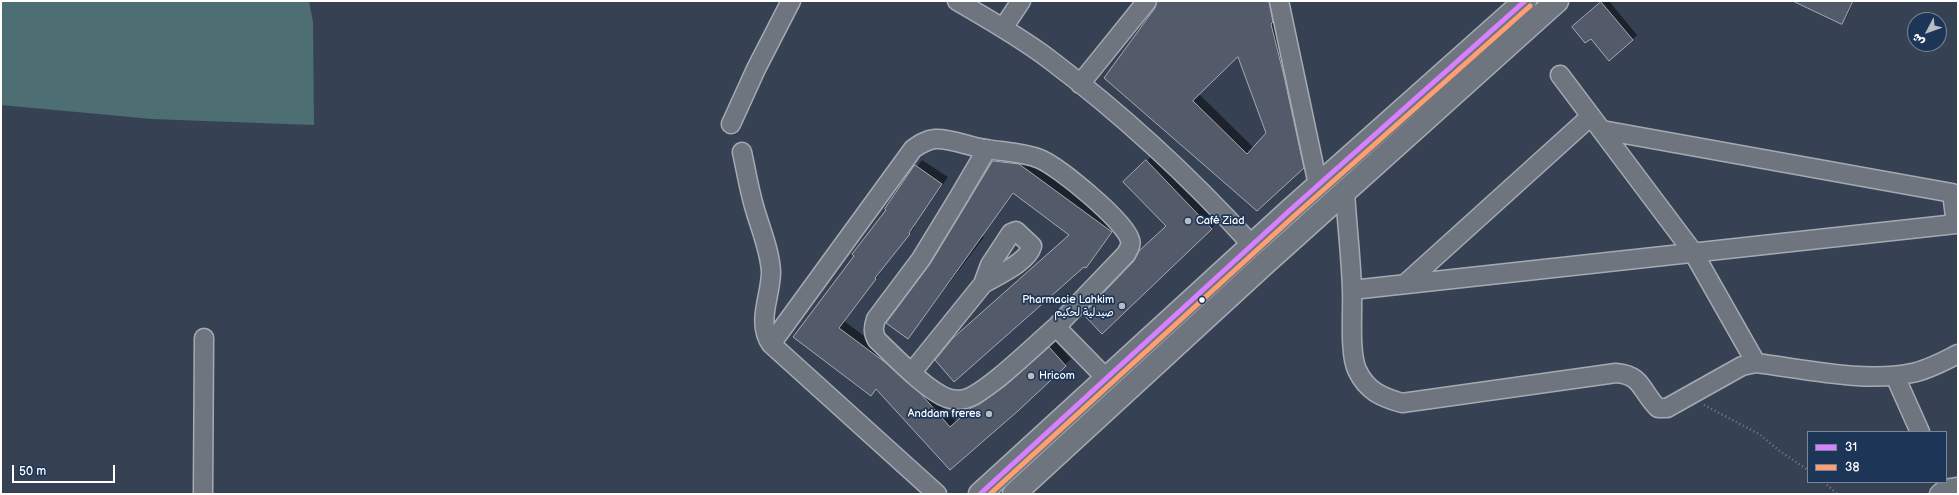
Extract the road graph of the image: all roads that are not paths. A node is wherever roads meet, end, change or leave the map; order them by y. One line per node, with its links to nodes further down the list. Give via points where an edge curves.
1 (791, 1): 12 (street)
2 (957, 1): 8 (street)
3 (1021, 1): 8 (street)
4 (1147, 1): 10 (street)
5 (1279, 1): 15 (street)
6 (1525, 1): 15 (main road)
7 (1557, 1): 16 (main road)
8 (1003, 28): 10 (street)
9 (1560, 75): 11 (street)
10 (1080, 84): 17 (street, via 1186,176)
11 (1597, 123): 18 (street); 18 (street, via 1952,193 1956,224); 20 (street)
12 (731, 124)
13 (986, 149): 22 (street, via 1041,160 1075,183 1105,209 1131,240 1126,254); 24 (street, via 937,139 925,141 913,149); 27 (street, via 921,258 873,326 877,340)
14 (742, 152): 24 (street, via 753,204 770,263 771,274 764,323)
15 (1318, 185): 17 (main road)
16 (1345, 192): 21 (street); 34 (main road)
17 (1252, 245): 29 (main road)
18 (1693, 252): 20 (street); 26 (street)
19 (983, 284): 27 (street)
20 (1405, 284): 21 (street)
21 (1352, 290): 26 (street, via 1353,346 1357,368 1366,384 1381,397 1402,403 1616,373 1627,374 1638,380 1658,408 1667,408 1742,366)
22 (1056, 326): 27 (street, via 984,388 966,398 948,399); 29 (street)
23 (204, 338): 31 (street)
24 (771, 344): 32 (street)
25 (1958, 354): 28 (street, via 1915,372)
26 (1756, 363): 28 (street, via 1872,377)
27 (912, 372)
28 (1895, 376): 30 (street)
29 (1106, 378): 33 (main road)
30 (1920, 431)
31 (203, 494)
32 (937, 494)
33 (980, 494)
34 (1014, 494)

